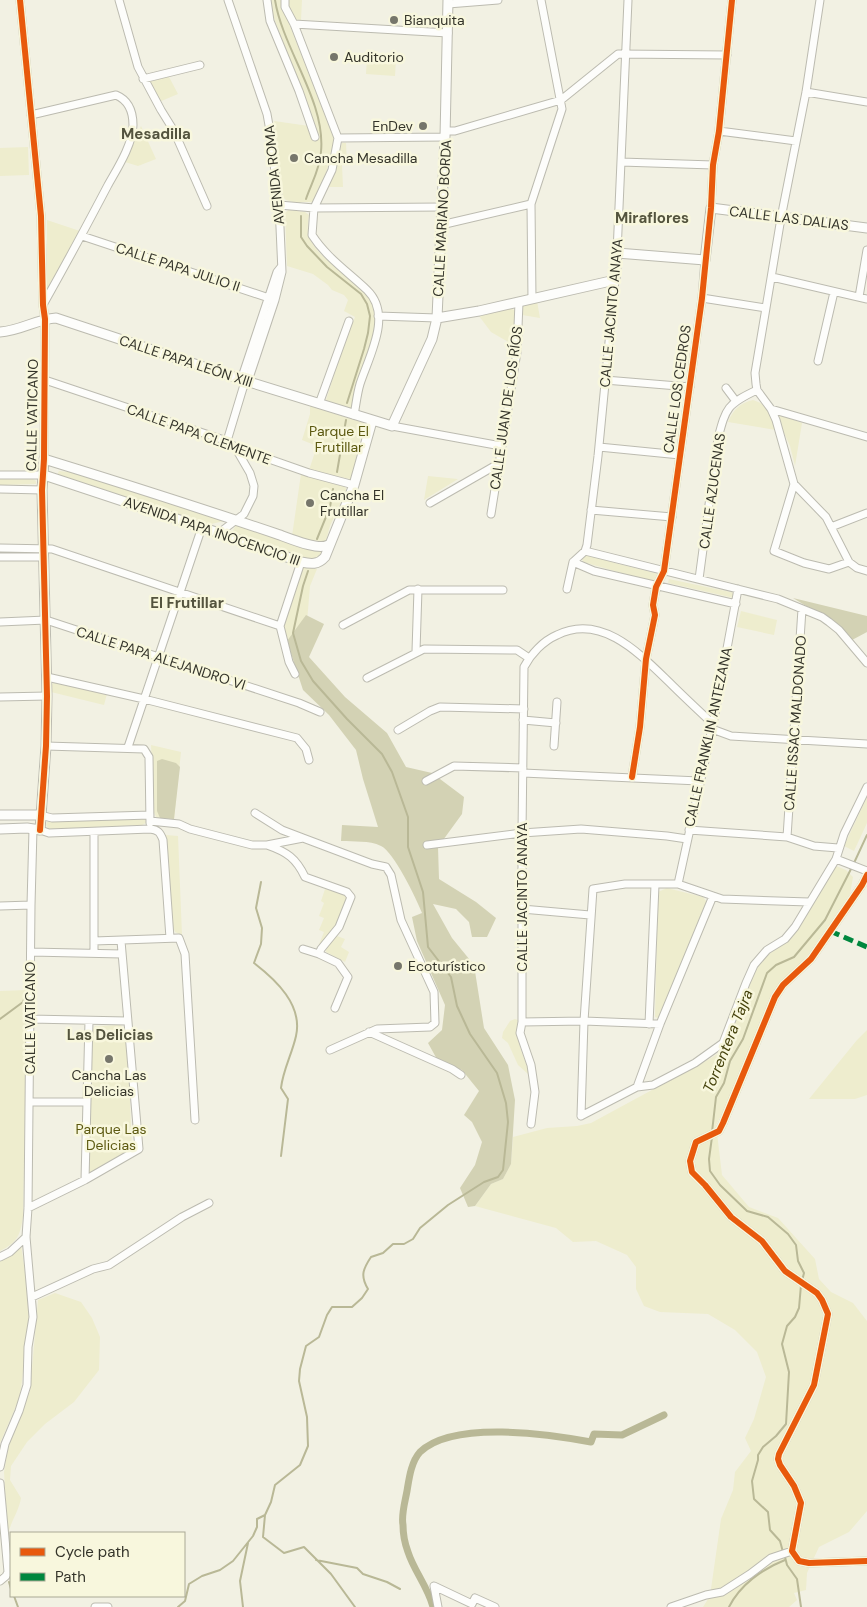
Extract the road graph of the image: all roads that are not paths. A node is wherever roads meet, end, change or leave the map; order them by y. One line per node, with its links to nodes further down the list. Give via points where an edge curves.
1 (20, 0): 21 (street, CALLE VATICANO)
2 (118, 0): 17 (street)
3 (228, 0): 30 (street, AVENIDA ROMA, via 269,122)
4 (267, 0): 24 (street, via 270,21)
5 (285, 0): 12 (street)
6 (498, 0): 11 (street)
7 (541, 0): 19 (street)
8 (628, 0): 14 (street, CALLE JACINTO ANAYA)
9 (732, 0): 15 (street, CALLE LOS CEDROS)
10 (820, 0): 18 (street)
11 (448, 2): 13 (street, CALLE MARIANO BORDA)
12 (294, 24): 13 (street); 25 (street)
13 (448, 33): 23 (street, CALLE MARIANO BORDA)
14 (625, 53): 15 (street); 19 (street, via 618,54); 27 (street, CALLE JACINTO ANAYA)
15 (727, 55): 22 (street, CALLE LOS CEDROS)
16 (200, 65): 17 (street)
17 (143, 79): 31 (street, via 174,131)
18 (806, 92): 20 (street); 26 (street)
19 (561, 100): 23 (street); 29 (street, via 562,109)
20 (867, 102)
21 (31, 114): 38 (street, via 116,94 128,103 132,136); 51 (street, CALLE VATICANO, via 41,216)
22 (719, 131): 26 (street); 28 (street, CALLE LOS CEDROS)
23 (446, 134): 25 (street); 33 (street, CALLE MARIANO BORDA)
24 (315, 137)
25 (338, 138): 32 (street, via 332,170)
26 (796, 141): 35 (street)
27 (621, 162): 28 (street); 40 (street, CALLE JACINTO ANAYA)
28 (714, 165): 34 (street, CALLE LOS CEDROS)
29 (531, 204): 36 (street); 48 (street)
30 (279, 205): 32 (street); 46 (street, AVENIDA ROMA, via 282,243 280,282)
31 (207, 206)
32 (314, 208): 33 (street); 53 (street, via 312,235 335,262 368,291 376,303)
33 (442, 208): 36 (street, CALLE MARIANO BORDA)
34 (711, 208): 35 (street, CALLE LAS DALIAS); 41 (street, CALLE LOS CEDROS)
35 (781, 218): 37 (street, CALLE LAS DALIAS); 42 (street)
36 (441, 225): 54 (street, CALLE MARIANO BORDA)
37 (867, 228)
38 (82, 236): 46 (street, CALLE PAPA JULIO II); 51 (street)
39 (867, 250): 45 (street)
40 (616, 253): 41 (street); 43 (street, CALLE JACINTO ANAYA)
41 (705, 260): 47 (street, CALLE LOS CEDROS)
42 (772, 277): 44 (street); 52 (street)
43 (615, 280): 48 (street); 60 (street, CALLE JACINTO ANAYA)
44 (834, 292): 45 (street); 58 (street)
45 (862, 293): 49 (street)
46 (272, 298): 61 (street, AVENIDA ROMA)
47 (702, 298): 52 (street); 62 (street, CALLE LOS CEDROS)
48 (532, 299): 50 (street)
49 (867, 299)
50 (519, 302): 54 (street); 74 (street, CALLE JUAN DE LOS RÍOS, via 517,352)
51 (43, 305): 55 (street, CALLE VATICANO)
52 (766, 308): 64 (street, via 756,373)
53 (378, 316): 54 (street); 68 (street, via 378,330)
54 (437, 318): 70 (street, CALLE MARIANO BORDA, via 432,339)
55 (45, 319): 57 (street, CALLE PAPA LEÓN XIII); 59 (street, CALLE VATICANO); 61 (street, CALLE PAPA LEÓN XIII, via 56,318)
56 (348, 321): 66 (street)
57 (0, 332)
58 (818, 361)
59 (45, 380): 72 (street, CALLE PAPA CLEMENTE); 77 (street, CALLE VATICANO)
60 (605, 380): 62 (street); 75 (street, CALLE JACINTO ANAYA)
61 (246, 381): 66 (street, CALLE PAPA LEÓN XIII); 72 (street, AVENIDA ROMA)
62 (690, 387): 76 (street, CALLE LOS CEDROS)
63 (726, 388): 65 (street)
64 (757, 390): 65 (street); 67 (street)
65 (736, 400): 104 (street, CALLE AZUCENAS, via 723,419 718,438)
66 (319, 404): 68 (street, CALLE PAPA LEÓN XIII)
67 (771, 409): 71 (street); 81 (street)
68 (354, 415): 69 (street, CALLE PAPA LEÓN XIII)
69 (372, 421): 70 (street, CALLE PAPA LEÓN XIII); 82 (street)
70 (392, 426): 74 (street)
71 (867, 437)
72 (227, 441): 73 (street, CALLE PAPA CLEMENTE)
73 (235, 446): 82 (street, CALLE PAPA CLEMENTE, via 309,473); 90 (street, via 254,486 249,506 244,514)
74 (501, 446): 78 (street, CALLE JUAN DE LOS RÍOS)
75 (599, 447): 76 (street); 86 (street, CALLE JACINTO ANAYA)
76 (680, 454): 89 (street, CALLE LOS CEDROS)
77 (44, 459): 80 (street, CALLE VATICANO); 90 (street, AVENIDA PAPA INOCENCIO III)
78 (498, 464): 85 (street); 88 (street, CALLE JUAN DE LOS RÍOS)
79 (0, 475): 80 (street, AVENIDA PAPA INOCENCIO III)
80 (44, 475): 84 (street, CALLE VATICANO); 91 (street, AVENIDA PAPA INOCENCIO III)
81 (794, 484): 92 (street, via 826,517); 101 (street, via 774,551 829,569)
82 (354, 485): 94 (street)
83 (0, 489): 84 (street)
84 (42, 490): 97 (street, CALLE VATICANO)
85 (430, 503)
86 (591, 510): 89 (street); 96 (street, CALLE JACINTO ANAYA)
87 (867, 513): 92 (street)
88 (491, 514)
89 (672, 517): 102 (street, CALLE LOS CEDROS)
90 (234, 519): 93 (street); 94 (street, AVENIDA PAPA INOCENCIO III, via 321,548)
91 (202, 527): 93 (street, AVENIDA PAPA INOCENCIO III); 110 (street)
92 (831, 528): 101 (street)
93 (219, 533): 99 (street, AVENIDA PAPA INOCENCIO III)
94 (328, 545): 99 (street, AVENIDA PAPA INOCENCIO III, via 320,562)
95 (0, 548): 97 (street)
96 (585, 551): 100 (street); 102 (street)
97 (43, 553): 98 (street); 110 (street, via 52,549); 113 (street, CALLE VATICANO)
98 (0, 557)
99 (301, 562): 116 (street)
100 (573, 562): 105 (street, via 594,571); 107 (street)
101 (848, 562): 103 (street)
102 (664, 571): 104 (street); 105 (street, CALLE LOS CEDROS)
103 (867, 571)
104 (699, 579): 108 (street)
105 (656, 586): 111 (street); 120 (street, CALLE LOS CEDROS, via 655,615)
106 (418, 589): 109 (street); 115 (street, via 409,590); 117 (street)
107 (567, 589)
108 (738, 589): 111 (street, CALLE FRANKLIN ANTEZANA); 112 (street)
109 (503, 590)
110 (180, 592): 116 (street); 118 (street)
111 (736, 604): 133 (street, CALLE FRANKLIN ANTEZANA)
112 (802, 609): 121 (street, via 822,617 839,630); 135 (street, CALLE ISSAC MALDONADO)
113 (46, 620): 114 (street, CALLE PAPA ALEJANDRO VI); 118 (street, CALLE PAPA ALEJANDRO VI); 123 (street, CALLE VATICANO)
114 (0, 622)
115 (343, 625)
116 (280, 626): 122 (street)
117 (416, 651): 119 (street, via 424,648 517,650); 124 (street)
118 (158, 657): 127 (street); 130 (street, CALLE PAPA ALEJANDRO VI)
119 (529, 658): 120 (street, via 553,636 576,628 588,628 614,637); 129 (street, CALLE JACINTO ANAYA, via 524,667)
120 (646, 660): 133 (street); 144 (street, CALLE LOS CEDROS)
121 (867, 663)
122 (295, 674)
123 (47, 677): 125 (street, CALLE VATICANO); 127 (street)
124 (367, 678)
125 (47, 696): 126 (street); 138 (street, CALLE VATICANO)
126 (0, 697)
127 (144, 699): 140 (street); 142 (street, via 297,738)
128 (557, 702): 132 (street)
129 (524, 709): 131 (street, CALLE JACINTO ANAYA); 134 (street, via 440,707)
130 (320, 712)
131 (523, 720): 132 (street); 143 (street, CALLE JACINTO ANAYA)
132 (556, 723): 139 (street)
133 (712, 727): 135 (street, via 731,736); 146 (street, CALLE FRANKLIN ANTEZANA)
134 (398, 730)
135 (794, 740): 136 (street); 158 (street, CALLE ISSAC MALDONADO)
136 (857, 743): 137 (street); 141 (street)
137 (867, 744)
138 (46, 746): 140 (street); 150 (street, CALLE VATICANO)
139 (554, 746)
140 (128, 747): 151 (street, via 142,748 149,754)
141 (867, 748)
142 (309, 760)
143 (523, 771): 144 (street); 145 (street, via 454,766); 157 (street, CALLE JACINTO ANAYA)
144 (632, 777): 146 (street)
145 (426, 781)
146 (699, 781): 155 (street, CALLE FRANKLIN ANTEZANA)
147 (867, 787): 163 (street)
148 (255, 813): 159 (street, via 282,830)
149 (0, 815): 150 (street)
150 (40, 815): 151 (street, via 52,818); 154 (street, CALLE VATICANO)
151 (150, 818): 153 (street); 161 (street, via 236,842)
152 (0, 829): 154 (street)
153 (150, 829): 156 (street); 176 (street, via 160,833 163,840)
154 (36, 830): 156 (street); 172 (street, CALLE VATICANO)
155 (689, 830): 158 (street); 160 (street, CALLE FRANKLIN ANTEZANA)
156 (94, 832): 177 (street)
157 (522, 833): 160 (street, via 581,829); 162 (street); 174 (street, CALLE JACINTO ANAYA)
158 (788, 837): 163 (street, via 814,846)
159 (304, 838): 161 (street); 192 (street, via 386,867 391,875 401,920 434,992 435,1022 430,1027)
160 (687, 839): 167 (street, CALLE FRANKLIN ANTEZANA)
161 (267, 845): 183 (street, via 284,850 299,864 305,877 346,892 351,897 339,927)
162 (427, 845)
163 (838, 848): 164 (street)
164 (836, 859): 165 (street); 171 (street)
165 (867, 870)
166 (867, 875): 169 (street)
167 (678, 884): 168 (street); 170 (street)
168 (655, 885): 175 (street, via 625,884 593,889); 190 (street)
169 (864, 886): 208 (street, via 811,959 775,997 719,1131 696,1142 690,1161 692,1172 731,1217 762,1241 785,1271 822,1300 828,1314 814,1385 778,1459 801,1503)
170 (713, 896): 171 (street, via 722,900); 191 (street)
171 (809, 902): 195 (street, via 785,939 767,950 754,965 723,1043 695,1063 653,1085)
172 (30, 905): 173 (street); 180 (street, CALLE VATICANO)
173 (0, 906)
174 (522, 909): 175 (street); 189 (street, CALLE JACINTO ANAYA)
175 (590, 915): 187 (street)
176 (170, 938): 178 (street); 198 (street, via 179,938 186,954)
177 (94, 941): 178 (street); 181 (street)
178 (121, 942): 182 (street)
179 (303, 949): 183 (street)
180 (31, 952): 181 (street); 185 (street, CALLE VATICANO)
181 (94, 953): 182 (street)
182 (122, 954): 188 (street)
183 (319, 954): 184 (street, via 338,963 348,977)
184 (335, 1008)
185 (30, 1019): 186 (street); 196 (street, CALLE VATICANO)
186 (89, 1021): 188 (street); 197 (street)
187 (584, 1021): 189 (street); 190 (street); 195 (street, via 581,1116)
188 (127, 1022): 200 (street, via 138,1149)
189 (522, 1022): 199 (street, CALLE JACINTO ANAYA, via 520,1033 532,1065 535,1092)
190 (649, 1024): 191 (street)
191 (660, 1024): 195 (street)
192 (369, 1032): 193 (street); 194 (street, via 452,1068)
193 (330, 1050)
194 (461, 1075)
195 (637, 1088)
196 (30, 1102): 197 (street); 202 (street, CALLE VATICANO)
197 (87, 1102): 200 (street)
198 (195, 1120)
199 (530, 1124)
200 (85, 1180): 202 (street)
201 (209, 1203): 205 (street, via 182,1217 109,1266)
202 (28, 1208): 203 (street, CALLE VATICANO)
203 (26, 1237): 204 (street); 205 (street, CALLE VATICANO)
204 (0, 1257)
205 (32, 1298): 206 (street, CALLE VATICANO, via 27,1385)
206 (0, 1467)
207 (0, 1483): 210 (street, via 8,1572)
208 (786, 1552): 209 (street, via 809,1563); 215 (street, via 771,1558 722,1592)
209 (867, 1561)
210 (0, 1581)
211 (95, 1607): 212 (street)
212 (108, 1607)
213 (438, 1607): 214 (street, via 434,1586 472,1604 474,1598)
214 (495, 1607)
215 (671, 1607)

